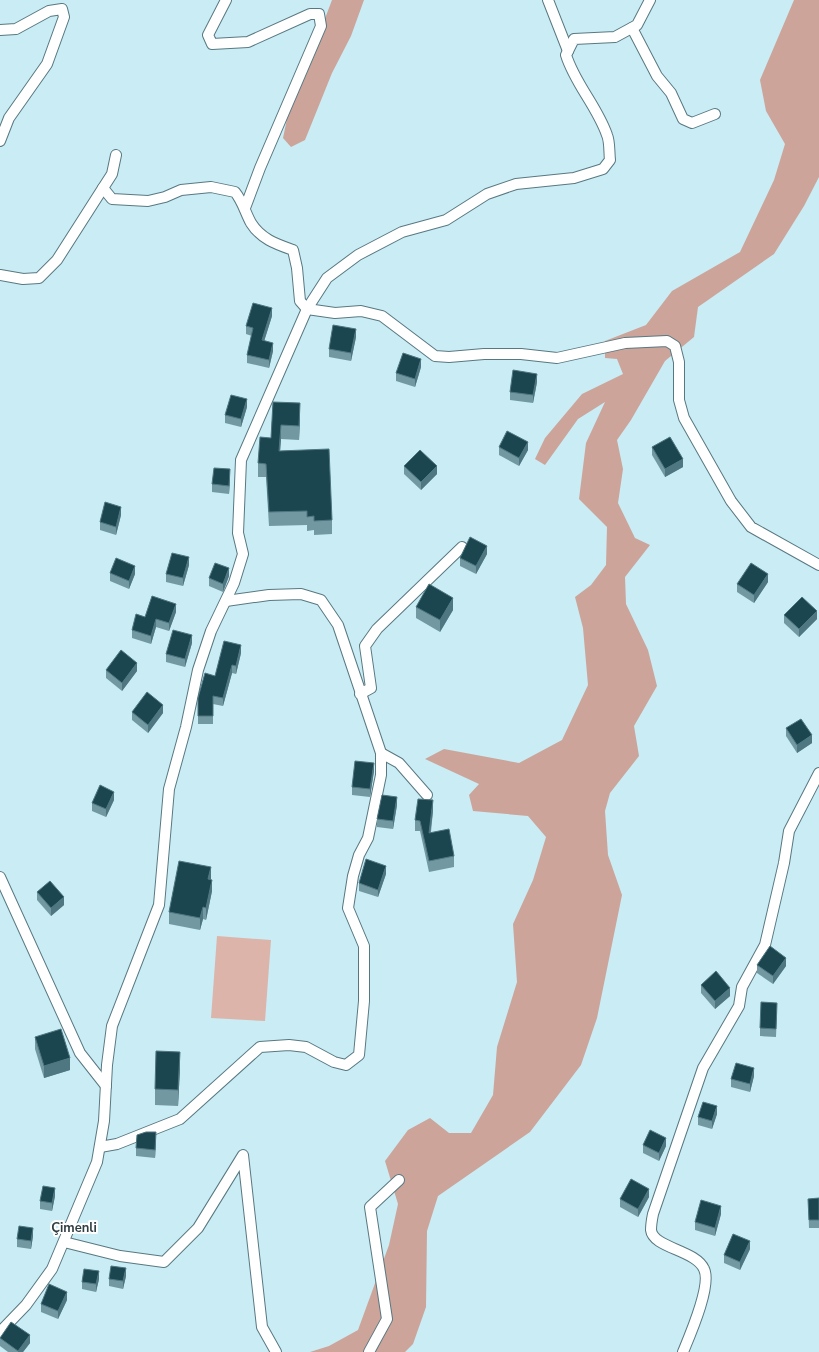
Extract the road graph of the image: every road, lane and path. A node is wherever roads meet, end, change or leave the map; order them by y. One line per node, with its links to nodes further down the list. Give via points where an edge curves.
1 (226, 0): 12 (street, via 208,35 212,44 248,42 310,14 319,14 321,26)
2 (548, 0): 7 (street)
3 (650, 0): 5 (street, via 637,25)
4 (64, 4): 6 (street, via 16,29); 9 (street, via 64,17 47,64 9,118)
5 (632, 28): 7 (street, via 615,37 574,39); 8 (street, via 657,76 671,93 683,119 692,123)
6 (0, 30)
7 (568, 51): 14 (street, via 566,55 572,72 608,136 610,160 602,169 574,178 516,184 488,194 446,220 402,232 358,255 327,278)
8 (715, 114)
9 (0, 141)
10 (116, 155): 11 (street, via 112,174)
11 (103, 188): 12 (street, via 112,199 148,201 181,190 211,187 236,192); 13 (street, via 57,260 39,278 23,279)
12 (245, 208): 14 (street, via 252,224 267,241 293,250 300,301)
13 (0, 274)
14 (307, 308): 16 (street, via 335,313 361,311 382,316 436,356 521,354 557,358 625,343 667,341 675,346 679,362 679,400 684,418 731,502 751,527); 17 (street, via 240,460 238,533 243,554)
15 (462, 547): 18 (street, via 377,629 369,640 366,646 371,688)
16 (819, 565)
17 (226, 601): 18 (street, via 268,594 301,594 321,600 338,625); 23 (street, via 211,631 198,670 169,790 159,905 112,1026)
18 (360, 694): 19 (street)
19 (381, 753): 21 (street, via 399,763); 24 (street, via 381,775 368,838 352,876 348,908 364,946 364,1001 359,1055 346,1065 334,1062 306,1047 260,1047 180,1119 117,1144)
20 (819, 773): 30 (street, via 789,831 765,945 742,987 739,1006 703,1068 653,1214 651,1231 657,1240 693,1257 704,1268 706,1280 702,1297)
21 (427, 795)
22 (0, 877): 23 (street, via 80,1053)
23 (106, 1086): 24 (street)
24 (100, 1147): 26 (street, via 97,1162)
25 (399, 1180): 29 (street, via 370,1207 387,1319)
26 (64, 1242): 27 (street, via 52,1269 26,1305); 28 (street, via 120,1256 164,1262 198,1228 243,1155 262,1327)
27 (0, 1332)
28 (276, 1352)
29 (369, 1352)
30 (683, 1352)

